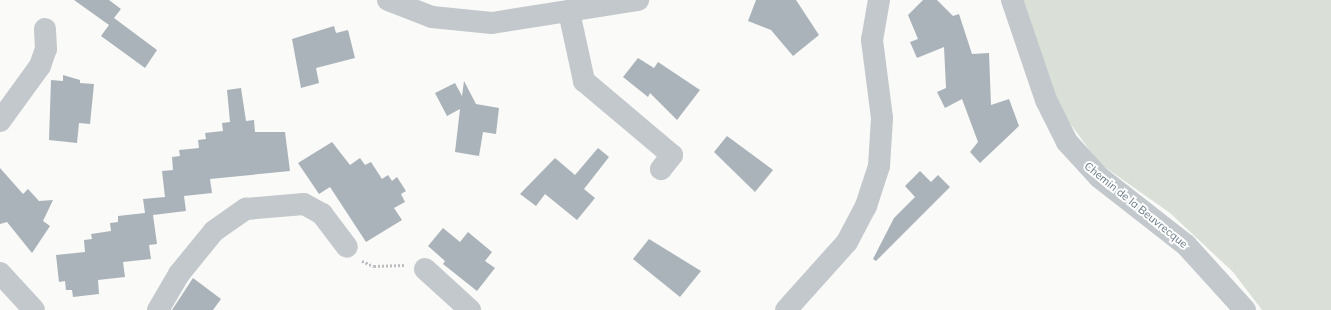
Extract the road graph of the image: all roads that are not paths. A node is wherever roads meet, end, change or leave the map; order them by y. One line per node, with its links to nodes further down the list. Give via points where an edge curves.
1 (638, 0): 5 (street)
2 (879, 0): 15 (street, via 872,40 882,118 879,166 866,206 847,242)
3 (1012, 0): 16 (street, Chemin de la Beuvrecque, via 1046,100 1067,142 1099,177 1186,245)
4 (401, 3): 5 (street, via 445,19 492,23)
5 (569, 12): 8 (street, via 584,81)
6 (45, 29): 7 (street, via 46,49 40,66)
7 (0, 121)
8 (672, 155)
9 (347, 247): 13 (street, via 322,214 304,204 246,209 214,231 175,280)
10 (426, 269): 14 (street)
11 (0, 273): 12 (street)
12 (34, 310)
13 (158, 310)
14 (470, 310)
15 (786, 310)
16 (1245, 310)

